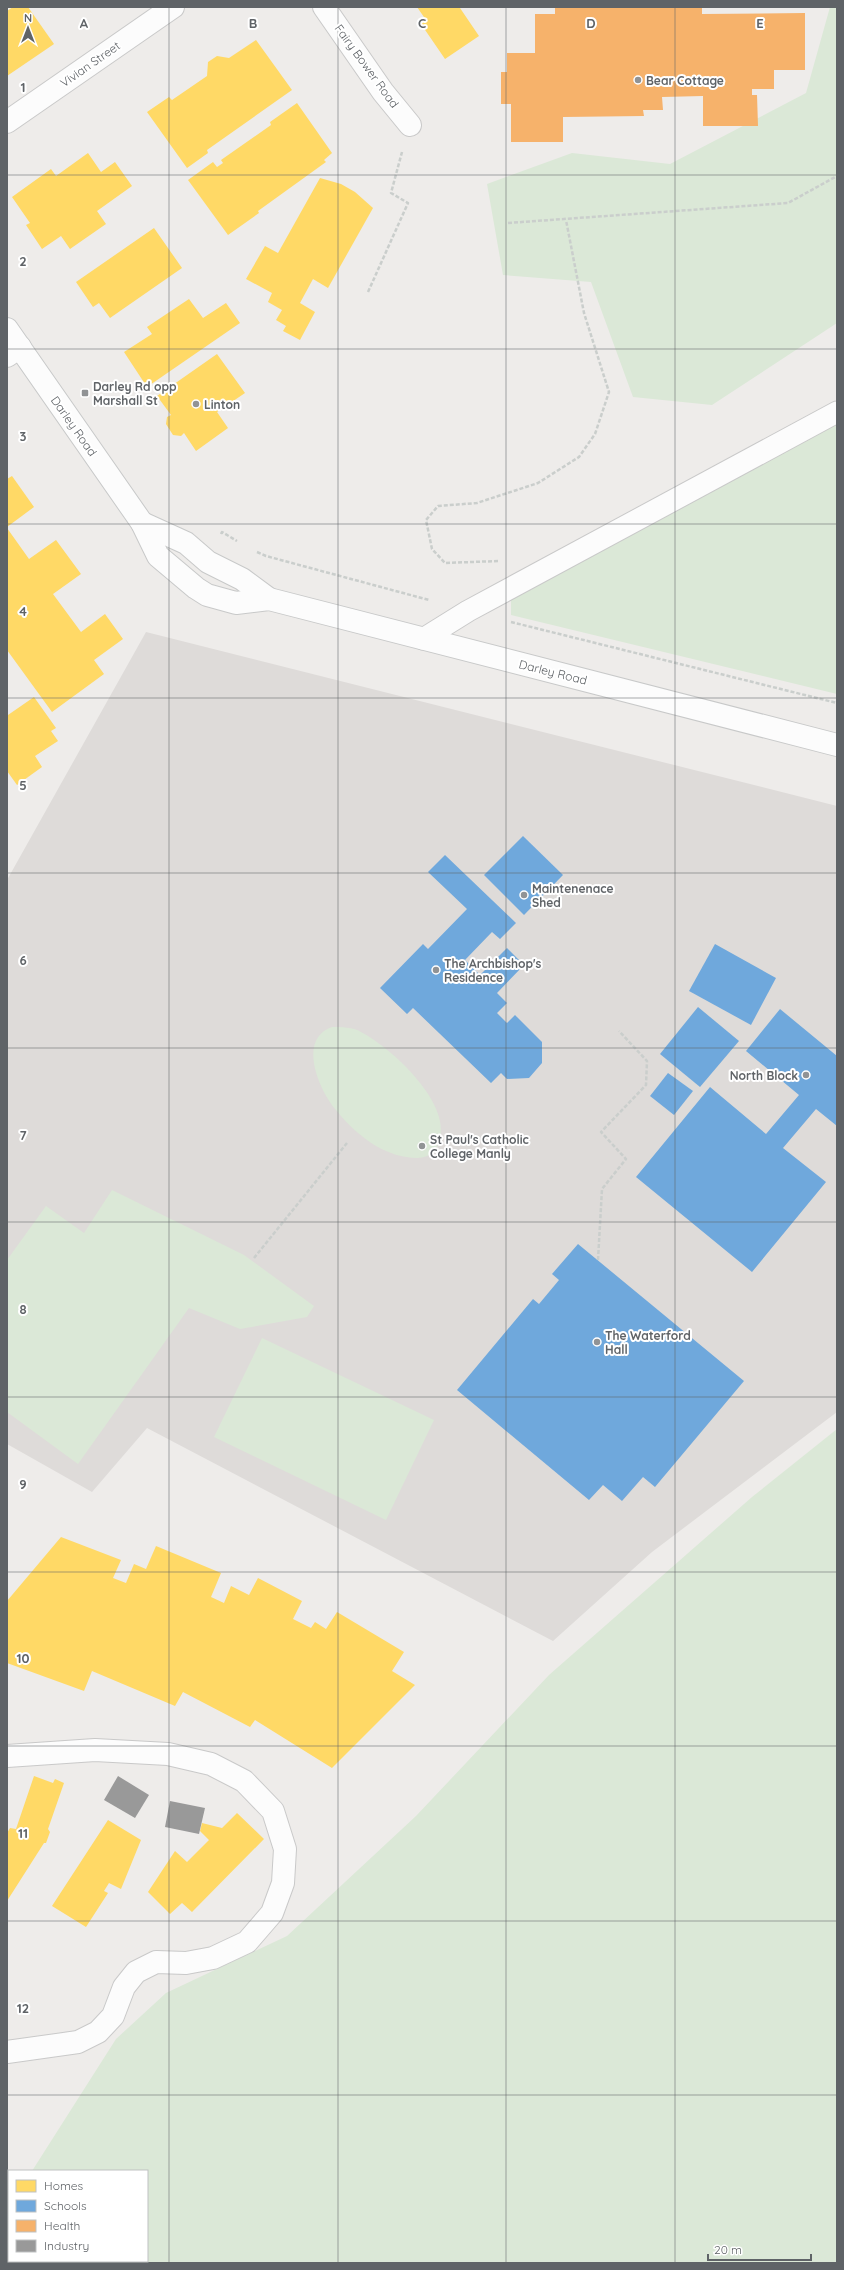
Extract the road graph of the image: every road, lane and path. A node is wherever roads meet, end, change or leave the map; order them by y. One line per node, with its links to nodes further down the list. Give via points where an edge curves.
1 (173, 7): 3 (street, Vivian Street)
2 (324, 7): 4 (street, Fairy Bower Road, via 383,92)
3 (7, 122)
4 (410, 125): 8 (path, via 391,193 408,202)
5 (837, 176): 6 (path, via 788,203)
6 (566, 220): 7 (path); 16 (path, via 584,313 609,392 595,434 579,457 538,483 477,503 438,506 426,520 432,549 445,563 525,560)
7 (508, 223)
8 (368, 292)
9 (7, 329): 10 (street, Darley Road)
10 (13, 352): 12 (street, Darley Road)
11 (837, 412): 16 (lane)
12 (142, 523): 17 (street, Darley Road, via 186,543 208,562 242,579); 17 (street, Darley Road, via 158,556 207,595 236,603)
13 (220, 537): 14 (path, via 222,532)
14 (243, 545)
15 (254, 550): 18 (path, via 266,556)
16 (533, 576): 18 (lane)
17 (269, 599): 19 (street, Darley Road)
18 (468, 611): 19 (lane); 20 (path)
19 (423, 639): 21 (street, Darley Road)
20 (837, 703)
21 (837, 745)
22 (619, 1031): 25 (path, via 648,1061 646,1085 601,1132 626,1159 602,1189)
23 (347, 1144): 24 (path)
24 (254, 1258)
25 (598, 1260)
26 (7, 1756): 27 (street, via 95,1750 168,1754 211,1764 244,1781 273,1811 285,1849 283,1883 272,1914 247,1942 213,1958 186,1963 156,1962 136,1972 124,1987 113,2016 98,2032 78,2042)
27 (7, 2052)

